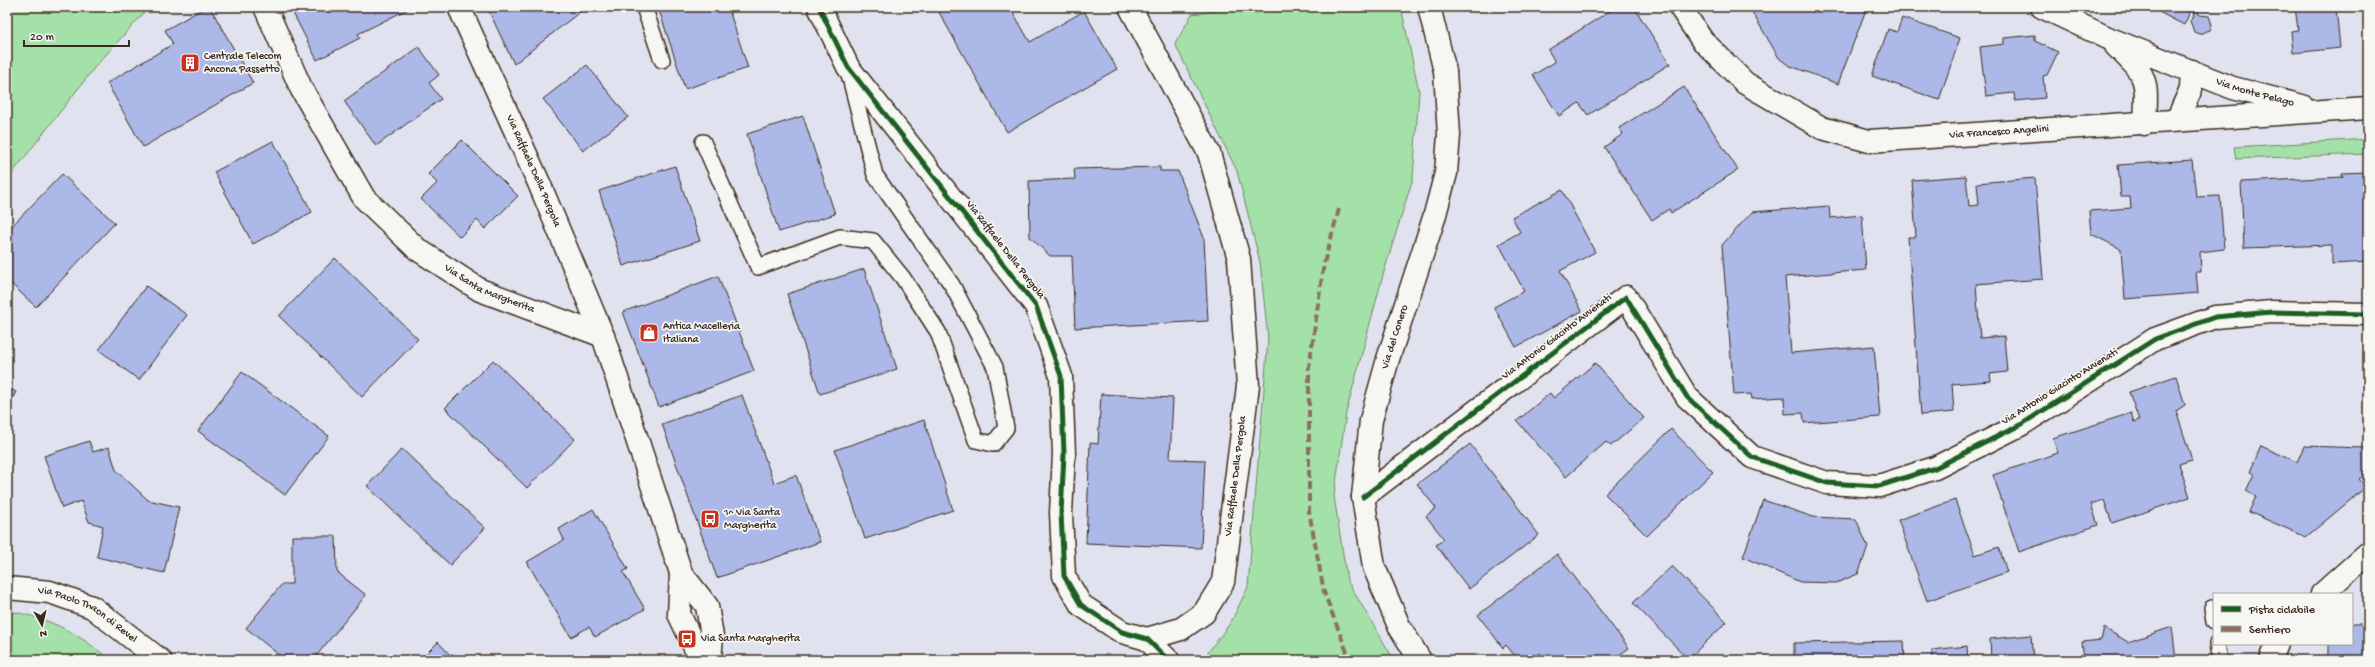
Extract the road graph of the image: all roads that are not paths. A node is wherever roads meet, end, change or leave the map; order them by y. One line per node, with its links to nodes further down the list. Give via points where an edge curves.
1 (265, 7): 19 (street, Via Santa Margherita, via 301,88 364,198 417,249 480,290)
2 (459, 7): 19 (street, Via Raffaele Della Pergola, via 540,183)
3 (644, 7): 10 (lane)
4 (819, 7): 11 (street, Via Raffaele Della Pergola)
5 (1130, 7): 24 (street, Via Raffaele Della Pergola, via 1209,153 1239,259 1248,386 1223,582 1204,612 1181,629)
6 (1429, 7): 20 (street, Via del Conero, via 1445,71 1449,135 1446,173 1371,420)
7 (1680, 7): 16 (street, Via Francesco Angelini, via 1702,40 1745,83 1822,128 1869,141)
8 (2042, 7): 9 (street, Via Monte Pelago)
9 (2108, 38): 12 (street, Via Monte Pelago); 16 (street, Via Monte Pelago, via 2138,68 2146,86)
10 (662, 60)
11 (848, 67): 17 (lane, via 875,175 952,285 995,367 1006,428 993,444 976,440 938,332 903,278 873,241 840,237 758,267); 24 (street, Via Raffaele Della Pergola, via 1036,306 1061,376 1064,454 1061,513 1064,576 1081,604 1122,632)
12 (2192, 71): 14 (street, Via Monte Pelago, via 2233,88); 15 (street, via 2191,89)
13 (2368, 108): 14 (street, Via Francesco Angelini)
14 (2320, 111): 15 (street, Via Francesco Angelini)
15 (2176, 120): 16 (street, Via Francesco Angelini)
16 (2145, 124)
17 (703, 142)
18 (2368, 314): 20 (street, Via Antonio Giacinto Avvenati, via 2272,312 2215,317 2155,339 2022,424 1935,468 1879,486 1827,483 1752,457 1687,397 1626,297)
19 (602, 336): 28 (street, via 681,574 679,614 695,648)
20 (1363, 496): 30 (street, Via del Conero, via 1374,567 1399,626)
21 (2368, 554): 23 (street)
22 (7, 588): 27 (street, Via Paolo Thaon di Revel, via 50,592 92,607)
23 (2323, 593)
24 (1147, 639): 29 (street, Via Raffaele Della Pergola)
25 (2218, 645): 31 (lane)
26 (2277, 645): 32 (street)
27 (160, 660)
28 (710, 660)
29 (1168, 660)
30 (1420, 660)
31 (2220, 660)
32 (2271, 660)

